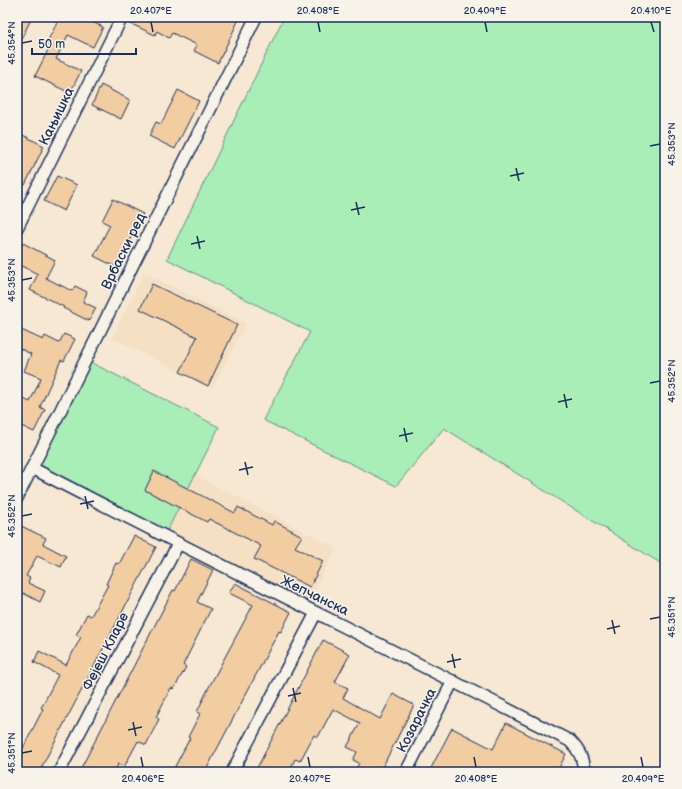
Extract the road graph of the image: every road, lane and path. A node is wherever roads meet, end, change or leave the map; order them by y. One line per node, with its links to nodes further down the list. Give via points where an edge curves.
1 (122, 17): 3 (street, Кањишка)
2 (256, 17): 4 (street, Врбаски ред)
3 (17, 228)
4 (32, 468): 5 (street, Врбаски ред); 6 (street, Жепчанска)
5 (17, 498)
6 (178, 544): 7 (street, Жепчанска); 9 (street, Фејеш Кларе)
7 (316, 613): 8 (street, Жепчанска); 10 (street)
8 (453, 681): 11 (street, Козарачка); 12 (street, Жепчанска, via 570,741 581,754)
9 (59, 772)
10 (232, 772)
11 (406, 772)
12 (584, 772)

